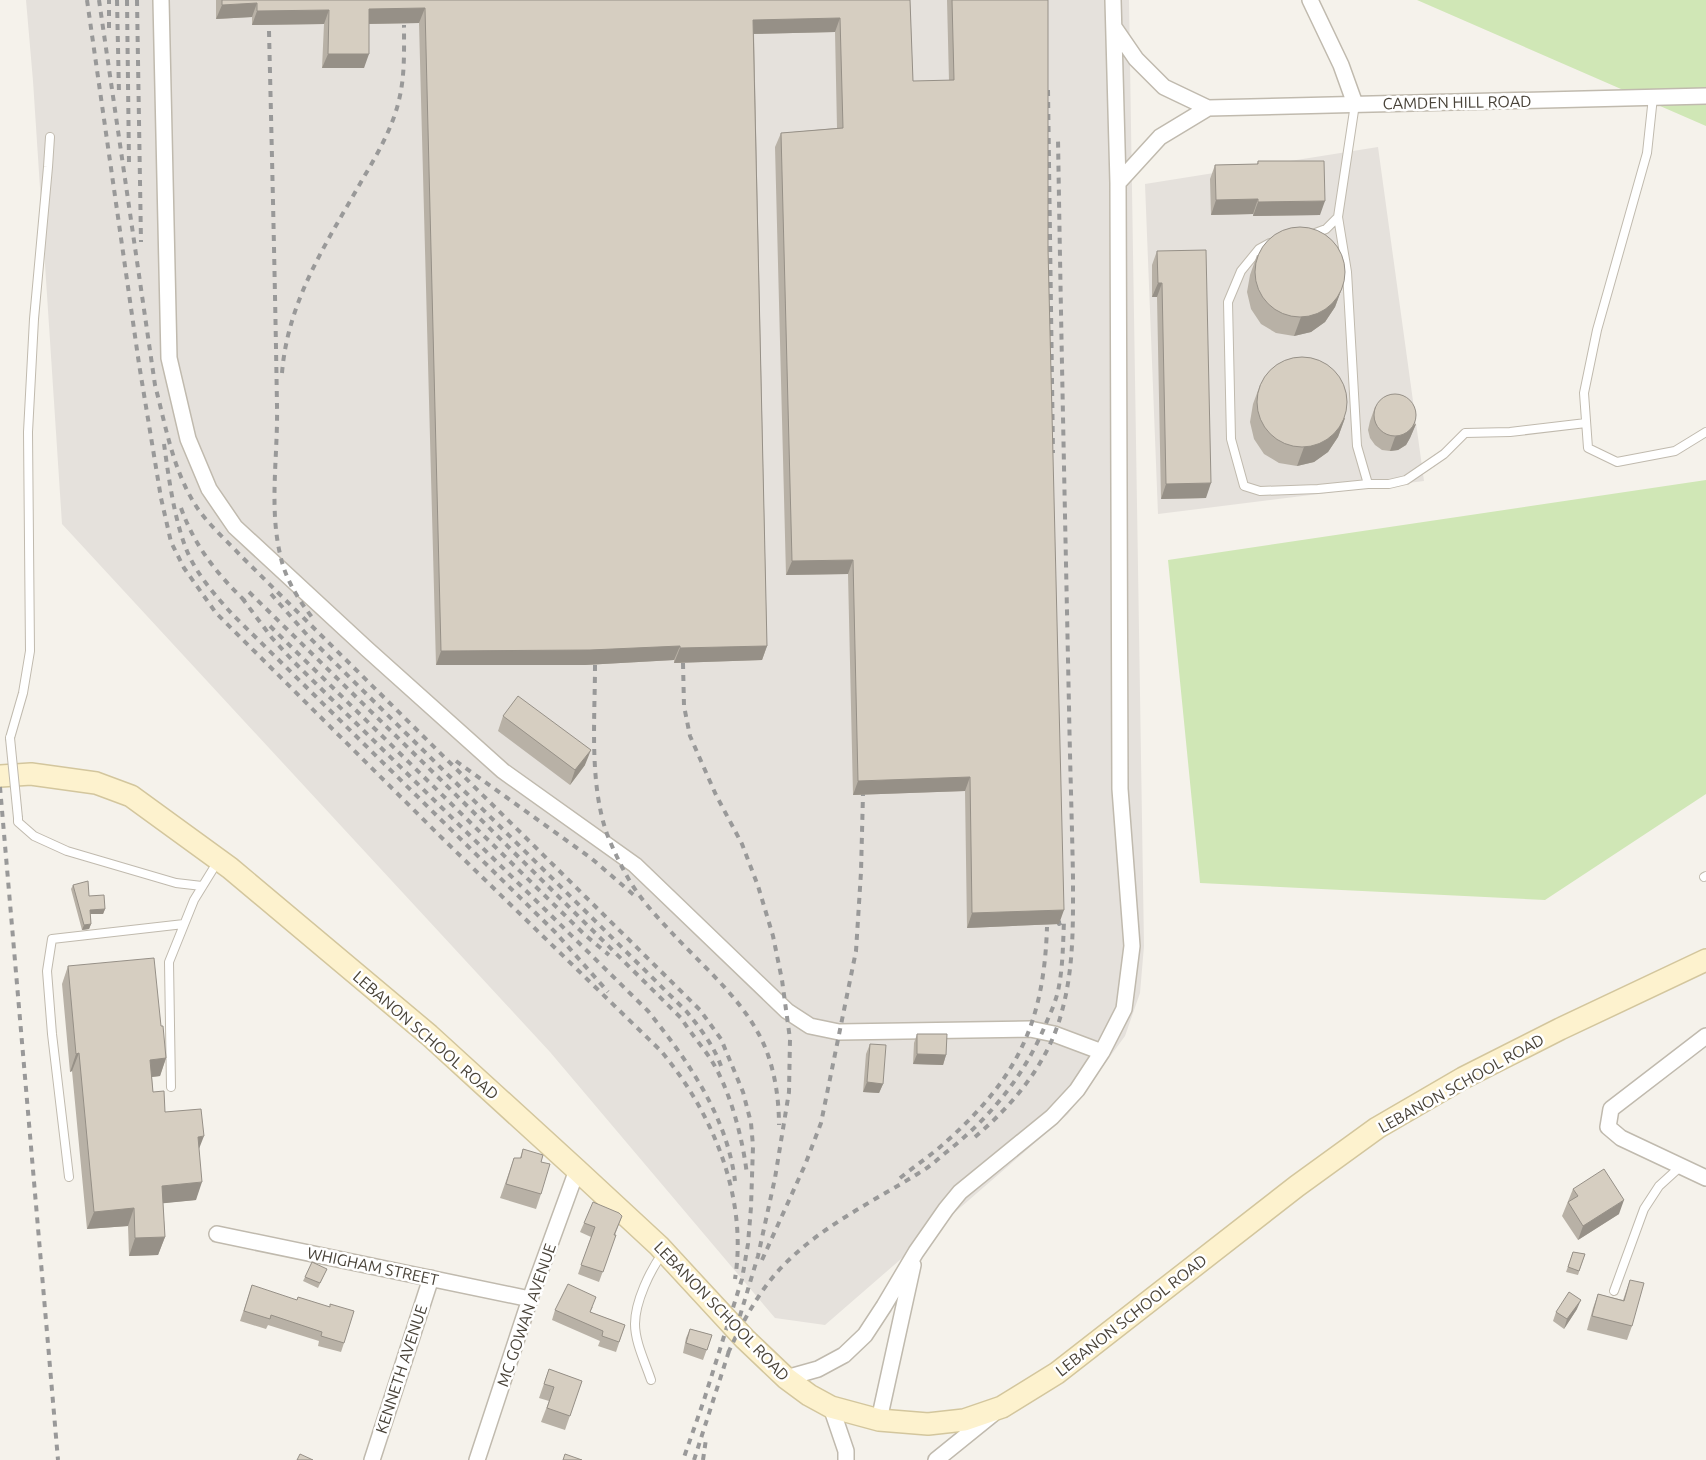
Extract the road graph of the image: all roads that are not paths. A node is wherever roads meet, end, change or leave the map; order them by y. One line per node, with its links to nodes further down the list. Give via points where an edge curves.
1 (161, 0): 23 (street, via 169,358 188,439 209,489 235,527 503,770 635,864 787,1012 810,1026 839,1032 1030,1029 1054,1034)
2 (1113, 0): 4 (street)
3 (1310, 0): 7 (street, via 1341,65)
4 (1114, 27): 8 (street, via 1136,59 1164,87); 10 (street)
5 (1706, 96): 6 (street, CAMDEN HILL ROAD)
6 (1653, 97): 7 (street, CAMDEN HILL ROAD); 14 (lane, via 1647,152 1596,330 1584,393)
7 (1355, 104): 8 (street, CAMDEN HILL ROAD); 11 (lane)
8 (1208, 108): 10 (street, via 1160,137)
9 (50, 137): 19 (lane, bridge, via 28,432 30,651 23,693 10,738 18,822 34,836 67,851 176,883)
10 (1118, 183): 23 (street, via 1120,789 1132,946 1124,1009)
11 (1338, 217): 12 (lane, via 1326,229); 16 (lane, via 1347,272 1357,446)
12 (1306, 236)
13 (1277, 240): 16 (lane, via 1259,249 1241,271 1228,302 1231,439 1244,486 1260,491)
14 (1586, 423): 15 (lane, via 1588,448 1617,462 1675,450); 16 (lane, via 1510,432 1466,433 1444,454 1406,480)
15 (1706, 432)
16 (1368, 484)
17 (0, 776): 18 (street, LEBANON SCHOOL ROAD, via 31,774 96,783 132,796)
18 (219, 859): 19 (lane); 26 (street, LEBANON SCHOOL ROAD, via 429,1036)
19 (202, 886): 20 (lane)
20 (184, 924): 24 (lane, via 169,962); 27 (lane, via 52,939 47,971)
21 (1706, 960): 38 (street, LEBANON SCHOOL ROAD, via 1463,1078 1377,1128 1296,1186 1057,1373)
22 (1706, 1036): 25 (street, via 1611,1109 1608,1127 1621,1138)
23 (1102, 1052): 31 (street, via 1078,1090 1052,1117 960,1192)
24 (171, 1087)
25 (1681, 1166): 28 (street); 33 (lane, via 1659,1186 1644,1209)
26 (577, 1170): 30 (street, LEBANON SCHOOL ROAD); 34 (street, MC GOWAN AVENUE)
27 (69, 1177)
28 (1706, 1178)
29 (217, 1234): 32 (street, WHIGHAM STREET)
30 (664, 1251): 35 (street, LEBANON SCHOOL ROAD, via 745,1339); 36 (lane, via 652,1267 635,1324)
31 (916, 1252): 35 (street, via 865,1335 844,1355 818,1369); 39 (street)
32 (431, 1278): 34 (street, WHIGHAM STREET); 40 (street, KENNETH AVENUE)
33 (1614, 1291)
34 (530, 1299): 41 (street, MC GOWAN AVENUE)
35 (786, 1378): 37 (street, LEBANON SCHOOL ROAD)
36 (651, 1380)
37 (831, 1406): 39 (street, LEBANON SCHOOL ROAD); 42 (street)
38 (1002, 1407): 39 (street, LEBANON SCHOOL ROAD, via 964,1420 928,1424); 43 (street)
39 (879, 1420)
40 (372, 1460)
41 (477, 1460)
42 (846, 1460)
43 (936, 1460)

